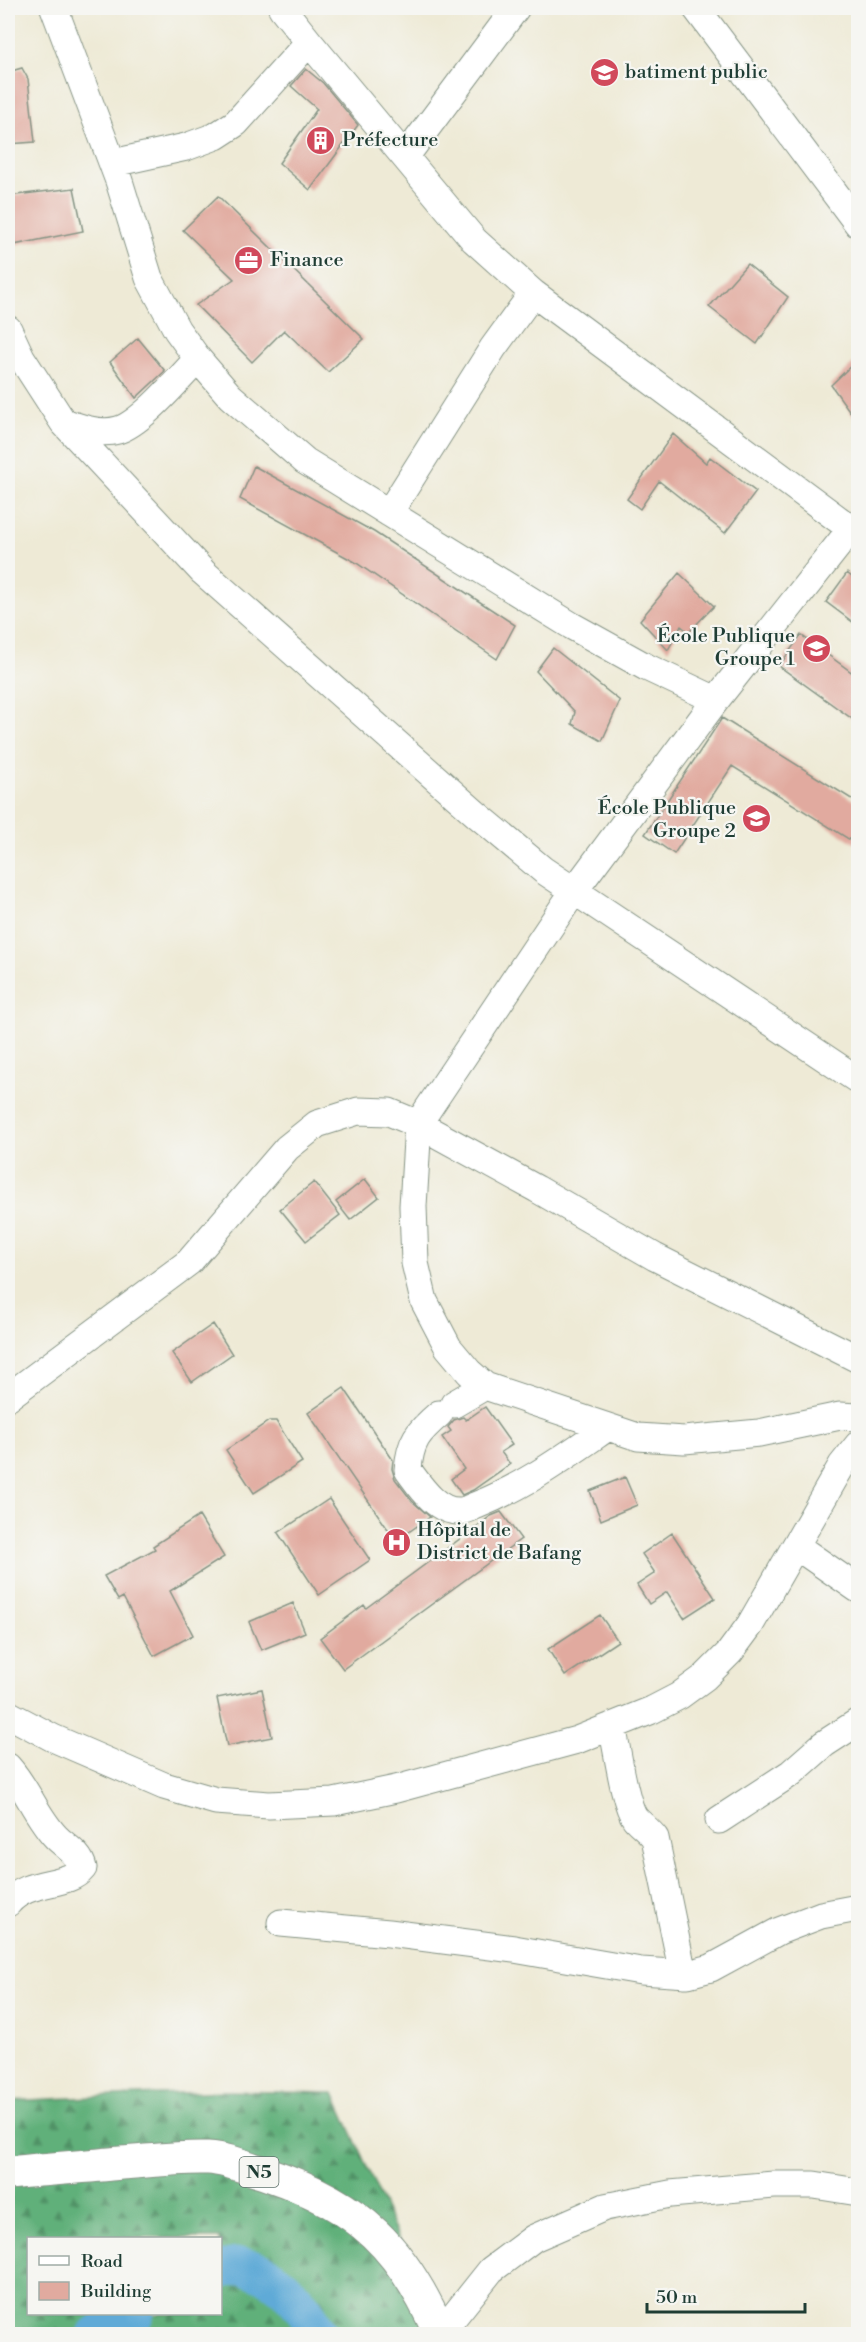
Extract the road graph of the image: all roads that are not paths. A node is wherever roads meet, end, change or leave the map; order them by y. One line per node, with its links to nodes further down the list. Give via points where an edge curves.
1 (54, 8): 7 (street)
2 (282, 8): 5 (street)
3 (516, 8): 6 (street)
4 (696, 8): 8 (street)
5 (309, 42): 6 (street); 7 (street, via 236,123 216,136 186,147)
6 (405, 157): 9 (street, via 474,240)
7 (113, 163): 11 (street, via 149,278)
8 (858, 224)
9 (533, 293): 14 (street, via 493,348); 15 (street)
10 (8, 329): 12 (street)
11 (198, 359): 13 (street, via 138,420 117,430 93,431); 14 (street, via 230,396 305,461)
12 (14, 361): 13 (street)
13 (63, 422): 17 (street, via 203,572 515,849)
14 (389, 513): 16 (street, via 572,626)
15 (855, 532): 16 (street)
16 (716, 700): 17 (street)
17 (574, 891): 18 (street); 19 (street)
18 (858, 1080)
19 (418, 1124): 20 (street, via 655,1257); 21 (street, via 414,1252 424,1301 448,1347); 22 (street, via 389,1112 358,1111 317,1124 287,1148 189,1262)
20 (858, 1359)
21 (485, 1386): 24 (street); 24 (street, via 419,1431 409,1450 408,1470 441,1506 460,1511 502,1495)
22 (8, 1397)
23 (858, 1417): 24 (street, via 840,1416 759,1434 684,1440 638,1437)
24 (608, 1428)
25 (858, 1445): 26 (street, via 842,1465)
26 (796, 1546): 27 (street); 30 (street, via 750,1625 705,1677 661,1706)
27 (858, 1589)
28 (8, 1714): 30 (street, via 164,1786 216,1801 269,1805 334,1803 396,1789 577,1740)
29 (858, 1722): 32 (street, via 824,1744 791,1773)
30 (612, 1726): 36 (street, via 629,1806 655,1838)
31 (8, 1767): 33 (street, via 45,1823 78,1857 83,1868 69,1877 27,1888)
32 (719, 1820)
33 (8, 1903)
34 (858, 1908): 36 (street, via 821,1915 779,1931 711,1968)
35 (281, 1923): 36 (street, via 389,1933)
36 (683, 1974)
37 (8, 2174): 39 (highway, N5, via 211,2158 298,2185 367,2224 402,2263 429,2308)
38 (858, 2192): 39 (street, via 814,2185 774,2185 670,2194 605,2207 534,2238 491,2270)
39 (451, 2329)

